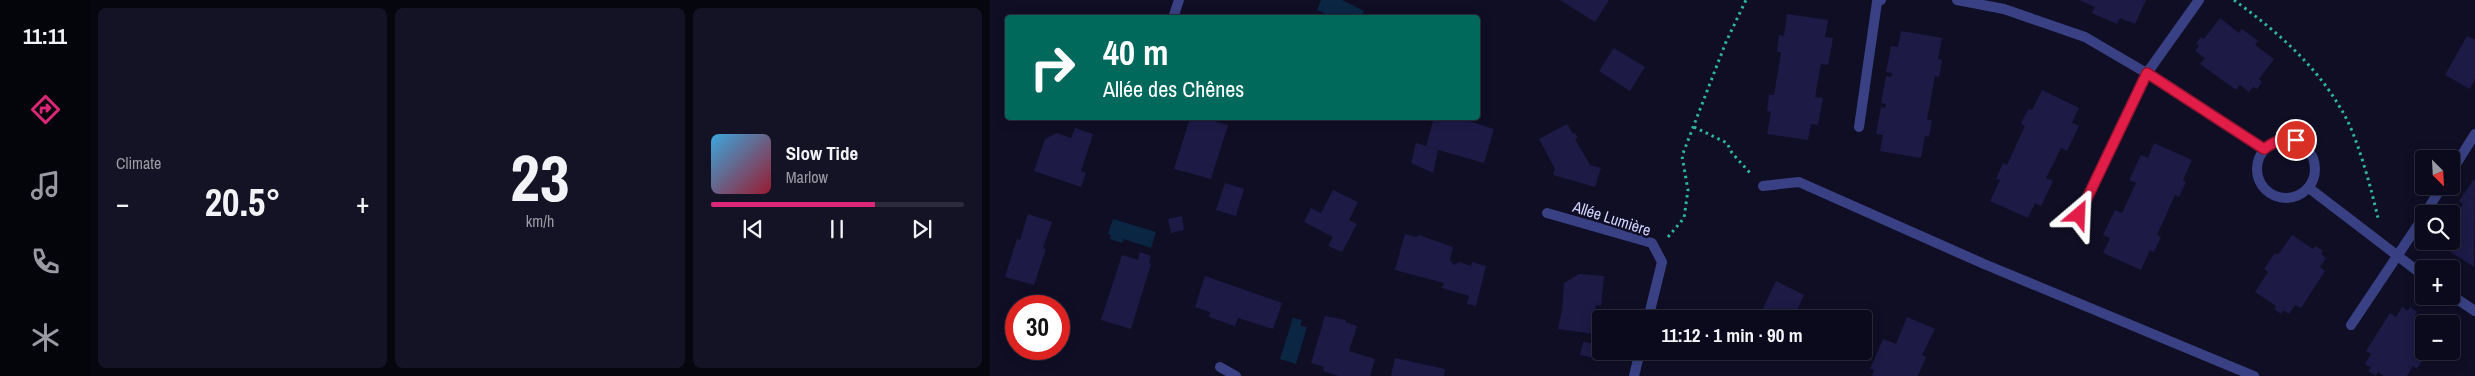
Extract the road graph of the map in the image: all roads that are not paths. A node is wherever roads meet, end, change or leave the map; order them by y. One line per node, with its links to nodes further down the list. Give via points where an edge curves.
1 (1178, 0): 6 (street)
2 (1881, 0): 8 (street, via 1878,2)
3 (1957, 0): 5 (street)
4 (2199, 0): 7 (street)
5 (2005, 5): 7 (street, via 2085,37)
6 (1174, 15)
7 (2147, 73): 10 (street); 15 (street)
8 (1859, 127)
9 (2475, 134): 11 (street)
10 (2264, 149): 13 (street, via 2284,139 2296,140 2306,146 2316,166); 13 (street, via 2257,160 2256,174 2272,195 2298,196)
11 (2460, 158)
12 (1764, 186): 27 (street, via 1799,182 1984,264)
13 (2309, 188): 17 (street)
14 (1547, 213): 20 (street, Allée Lumière, via 1652,243 1662,262)
15 (2079, 215)
16 (2415, 229): 17 (street)
17 (2397, 256): 18 (street); 22 (street)
18 (2415, 269)
19 (2460, 301): 21 (street)
20 (1650, 310)
21 (2475, 311)
22 (2351, 325)
23 (1638, 360): 26 (street)
24 (1220, 367): 25 (street)
25 (1236, 376)
26 (1634, 376)
27 (2254, 376)

